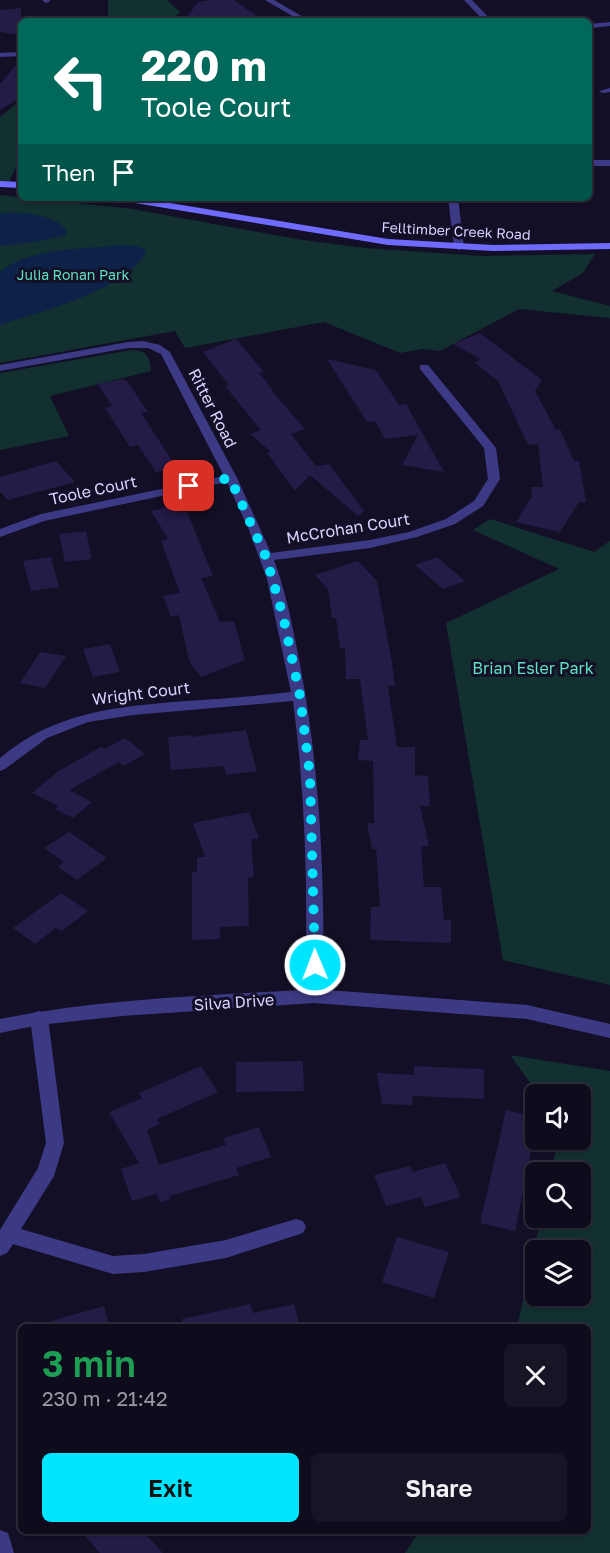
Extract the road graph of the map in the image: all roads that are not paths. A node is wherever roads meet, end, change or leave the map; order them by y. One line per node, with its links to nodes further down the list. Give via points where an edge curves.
1 (268, 0): 3 (street)
2 (468, 0): 4 (street)
3 (301, 18)
4 (485, 18)
5 (610, 24): 6 (street)
6 (592, 26)
7 (18, 54): 8 (street)
8 (0, 56)
9 (592, 163): 10 (street)
10 (610, 163)
11 (0, 184): 12 (main road)
12 (18, 185)
13 (141, 201): 16 (main road, Felltimber Creek Road, via 388,242)
14 (453, 201): 16 (street)
15 (610, 239): 16 (main road, Felltimber Creek Road)
16 (459, 243): 17 (main road, Felltimber Creek Road, via 540,248)
17 (610, 246)
18 (424, 367): 22 (street, McCrohan Court, via 490,448 496,475 480,502 463,515 418,534)
19 (0, 368): 20 (street, Ritter Road, via 128,345 158,347 165,352)
20 (230, 478): 21 (street, Toole Court, via 41,518); 22 (street, Ritter Road)
21 (0, 533)
22 (266, 557): 23 (street, Ritter Road)
23 (300, 696): 24 (street, Wright Court, via 111,711 33,739); 25 (street, Ritter Road, via 311,797)
24 (0, 766)
25 (314, 996): 26 (street, Silva Drive); 28 (street, Silva Drive, via 527,1012)
26 (39, 1018): 27 (street, Silva Drive); 30 (street, via 55,1143 47,1170)
27 (0, 1026)
28 (610, 1031)
29 (296, 1227): 30 (street, via 226,1249 113,1265)
30 (4, 1241)
31 (0, 1541): 32 (street)
32 (3, 1553)

